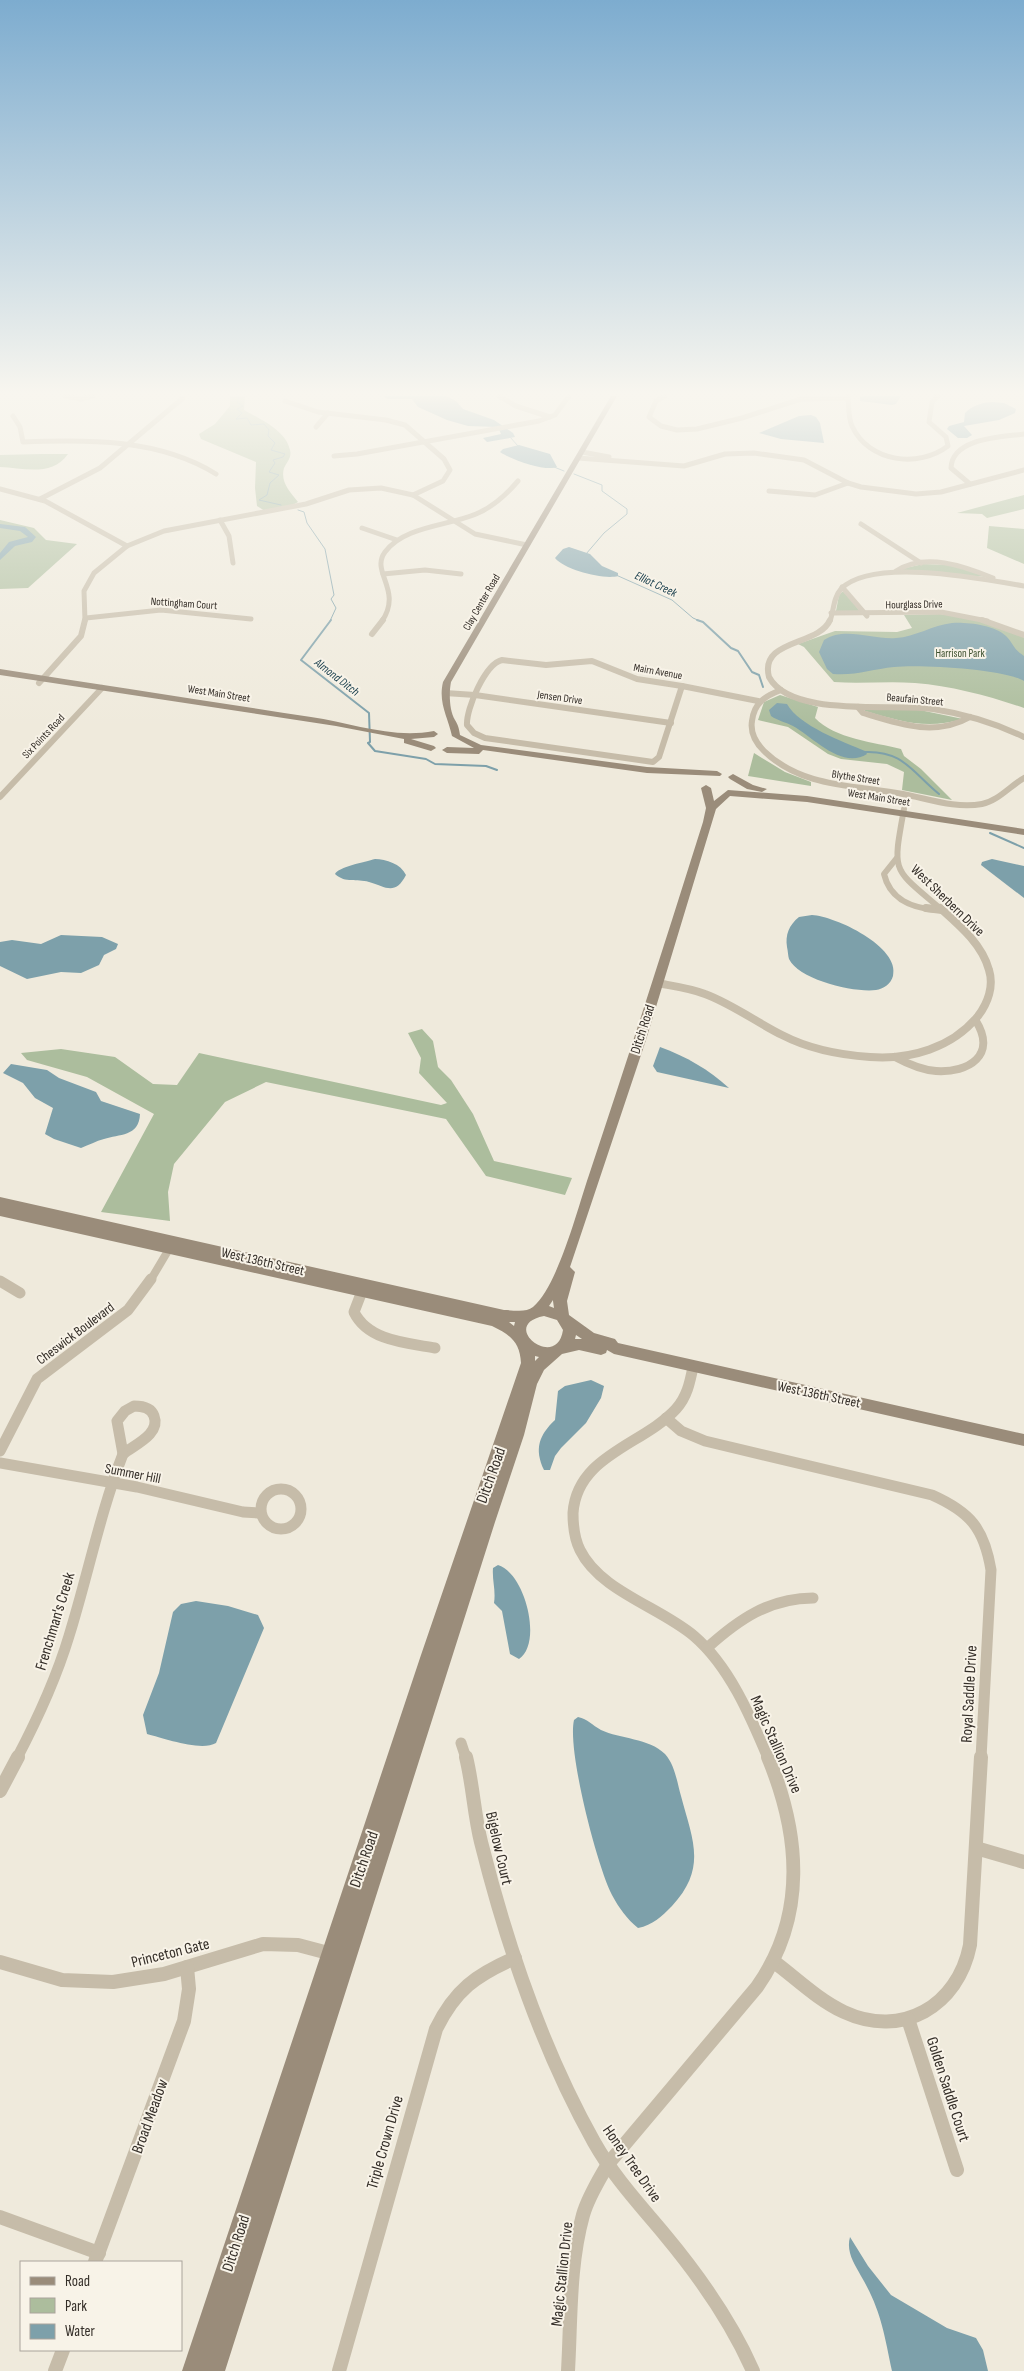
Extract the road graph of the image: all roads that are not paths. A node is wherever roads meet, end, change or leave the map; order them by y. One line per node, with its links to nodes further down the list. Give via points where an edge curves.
1 (54, 507): 12 (street)
2 (292, 507): 6 (street)
3 (430, 507): 7 (street)
4 (492, 507): 7 (street)
5 (549, 507): 11 (street, Clay Center Road)
6 (220, 520): 12 (street, via 164,531); 13 (street, via 229,536)
7 (452, 522): 10 (street); 11 (street, via 481,536)
8 (861, 524): 14 (street)
9 (362, 528): 10 (street)
10 (397, 540): 16 (street, via 381,557)
11 (526, 545): 33 (street, Clay Center Road, via 447,682)
12 (127, 546): 23 (street, via 90,579 83,599)
13 (233, 563)
14 (921, 563): 15 (street, via 900,568); 18 (street, via 960,565)
15 (896, 573): 18 (street, via 946,575); 20 (street, via 857,580)
16 (383, 574): 17 (street, via 425,570); 25 (street, via 391,595 390,606)
17 (461, 574)
18 (1002, 583): 19 (street)
19 (1024, 586)
20 (842, 588): 21 (street, via 836,595); 22 (street)
21 (832, 613): 22 (street, Hourglass Drive); 32 (street, via 828,625 820,633 773,654 768,673)
22 (866, 616): 26 (street, Hourglass Drive, via 918,612 953,614 989,621)
23 (86, 618): 24 (street, Nottingham Court, via 161,610); 29 (street, via 77,643)
24 (251, 619)
25 (372, 634)
26 (1024, 635)
27 (0, 672): 29 (street, West Main Street)
28 (0, 677): 29 (street, West Main Street)
29 (41, 681): 31 (street, West Main Street)
30 (682, 686): 34 (street, Mairn Avenue, via 631,678 606,664 590,660 548,666 496,661); 35 (street, Mairn Avenue); 38 (street)
31 (100, 690): 40 (street, West Main Street); 52 (street, Six Points Road)
32 (781, 690): 35 (street); 36 (street, Beaufain Street, via 811,702)
33 (445, 693): 34 (street, Jensen Drive); 39 (street)
34 (475, 696): 38 (street, Jensen Drive); 45 (street, via 466,716 469,729 485,738)
35 (758, 701): 49 (street, Blythe Street, via 751,727 759,746 783,766 814,779 934,802 970,805 991,801)
36 (858, 707): 37 (street, Beaufain Street, via 914,707); 37 (street, Beaufain Street, via 863,713 921,728 945,726)
37 (970, 717): 42 (street, Beaufain Street)
38 (671, 723): 46 (street, via 659,758)
39 (442, 730): 40 (street, West Main Street, via 402,737); 41 (street); 43 (street, via 426,742)
40 (377, 736): 43 (street, West Main Street)
41 (457, 737): 44 (street, via 458,744); 45 (street, via 479,747)
42 (1024, 737)
43 (431, 748): 44 (street, West Main Street)
44 (447, 750): 50 (street, via 514,755 684,778)
45 (559, 753): 46 (street); 47 (street, via 647,770)
46 (655, 761)
47 (717, 774): 48 (street, West Main Street); 50 (street, via 705,780)
48 (733, 777): 51 (street, via 739,786); 54 (street, West Main Street, via 755,788)
49 (1024, 778)
50 (706, 787): 51 (street, West Main Street, via 717,793); 53 (street, Ditch Road)
51 (729, 793): 53 (street); 54 (street, West Main Street)
52 (0, 797)
53 (711, 808): 59 (street, Ditch Road)
54 (903, 812): 55 (street, West Main Street); 56 (street, West Main Street); 57 (street, West Sherbern Drive)
55 (1024, 827)
56 (1024, 832)
57 (896, 859): 58 (street, West Sherbern Drive, via 907,881); 58 (street, via 884,874 885,883 892,893 919,908)
58 (942, 910): 60 (street, West Sherbern Drive, via 974,940 989,970 990,994)
59 (657, 983): 61 (street, West Sherbern Drive, via 713,997 779,1034 809,1046 854,1056); 65 (street, Ditch Road)
60 (976, 1021): 61 (street, West Sherbern Drive, via 942,1045); 61 (street, via 983,1029 986,1042 981,1054 969,1065 934,1071)
61 (895, 1057)
62 (0, 1202): 64 (street, West 136th Street)
63 (0, 1211): 64 (street, West 136th Street)
64 (171, 1245): 67 (street, West 136th Street); 78 (street, Cheswick Boulevard, via 149,1284 128,1310 37,1379)
65 (570, 1250): 69 (street, Ditch Road, via 554,1288); 70 (street, Ditch Road, via 571,1262 560,1301)
66 (0, 1281): 68 (street)
67 (363, 1288): 69 (street, West 136th Street, via 504,1316); 71 (street, West 136th Street, via 499,1323); 72 (street, via 354,1312 365,1329)
68 (20, 1293)
69 (532, 1314): 70 (street, via 551,1311); 71 (street, via 519,1327)
70 (565, 1319): 73 (street, West 136th Street, via 590,1337 610,1343); 74 (street, via 570,1336)
71 (524, 1343): 74 (street, via 540,1352); 89 (street, Ditch Road, via 529,1358 525,1372)
72 (435, 1348)
73 (614, 1348): 74 (street, West 136th Street, via 608,1351 580,1344); 75 (street, West 136th Street)
74 (558, 1350): 89 (street, Ditch Road, via 539,1366 530,1383 517,1435)
75 (693, 1367): 76 (street, Magic Stallion Drive, via 686,1394); 77 (street, West 136th Street)
76 (666, 1418): 84 (street, Magic Stallion Drive, via 594,1467 576,1496 574,1527 582,1553 605,1580 671,1618); 87 (street, Royal Saddle Drive, via 681,1431 705,1441 932,1495 962,1510 978,1528 988,1549 991,1570)
77 (1024, 1440)
78 (0, 1451)
79 (123, 1454): 79 (street, via 151,1434 156,1419 151,1410 134,1406 119,1417 115,1424); 81 (street, Frenchman's Creek)
80 (0, 1463): 81 (street, Summer Hill)
81 (111, 1483): 82 (street, Summer Hill); 86 (street, Frenchman's Creek, via 62,1660)
82 (259, 1513)
83 (814, 1598): 84 (street, via 786,1598 762,1607)
84 (707, 1648): 91 (street, Magic Stallion Drive, via 734,1690 774,1772 789,1814 796,1855 795,1881 788,1923)
85 (461, 1743): 90 (street, Bigelow Court, via 489,1875)
86 (0, 1791)
87 (976, 1848): 88 (street); 94 (street, Royal Saddle Drive, via 972,1934 963,1971 943,2000)
88 (1024, 1862)
89 (338, 1957): 93 (street, Princeton Gate, via 279,1942); 101 (street, Ditch Road); 102 (street, Ditch Road)
90 (515, 1958): 95 (street, Honey Tree Drive, via 539,2028 594,2143); 103 (street, Triple Crown Drive, via 466,1985 452,1998 440,2017)
91 (773, 1961): 94 (street, Royal Saddle Drive, via 845,2013 887,2024); 95 (street, Magic Stallion Drive, via 766,1974)
92 (0, 1962): 93 (street, Princeton Gate, via 62,1980 104,1982 136,1980)
93 (187, 1967): 98 (street, Broad Meadow, via 189,1989 184,2021)
94 (908, 2019): 96 (street, Golden Saddle Court)
95 (608, 2164): 104 (street, Magic Stallion Drive, via 584,2214 577,2244); 105 (street, Honey Tree Drive, via 721,2308)
96 (958, 2170)
97 (0, 2217): 98 (street)
98 (97, 2257)
99 (62, 2351): 100 (street)
100 (55, 2371)
101 (193, 2371)
102 (214, 2371)
103 (339, 2371)
104 (568, 2371)
105 (752, 2371)

